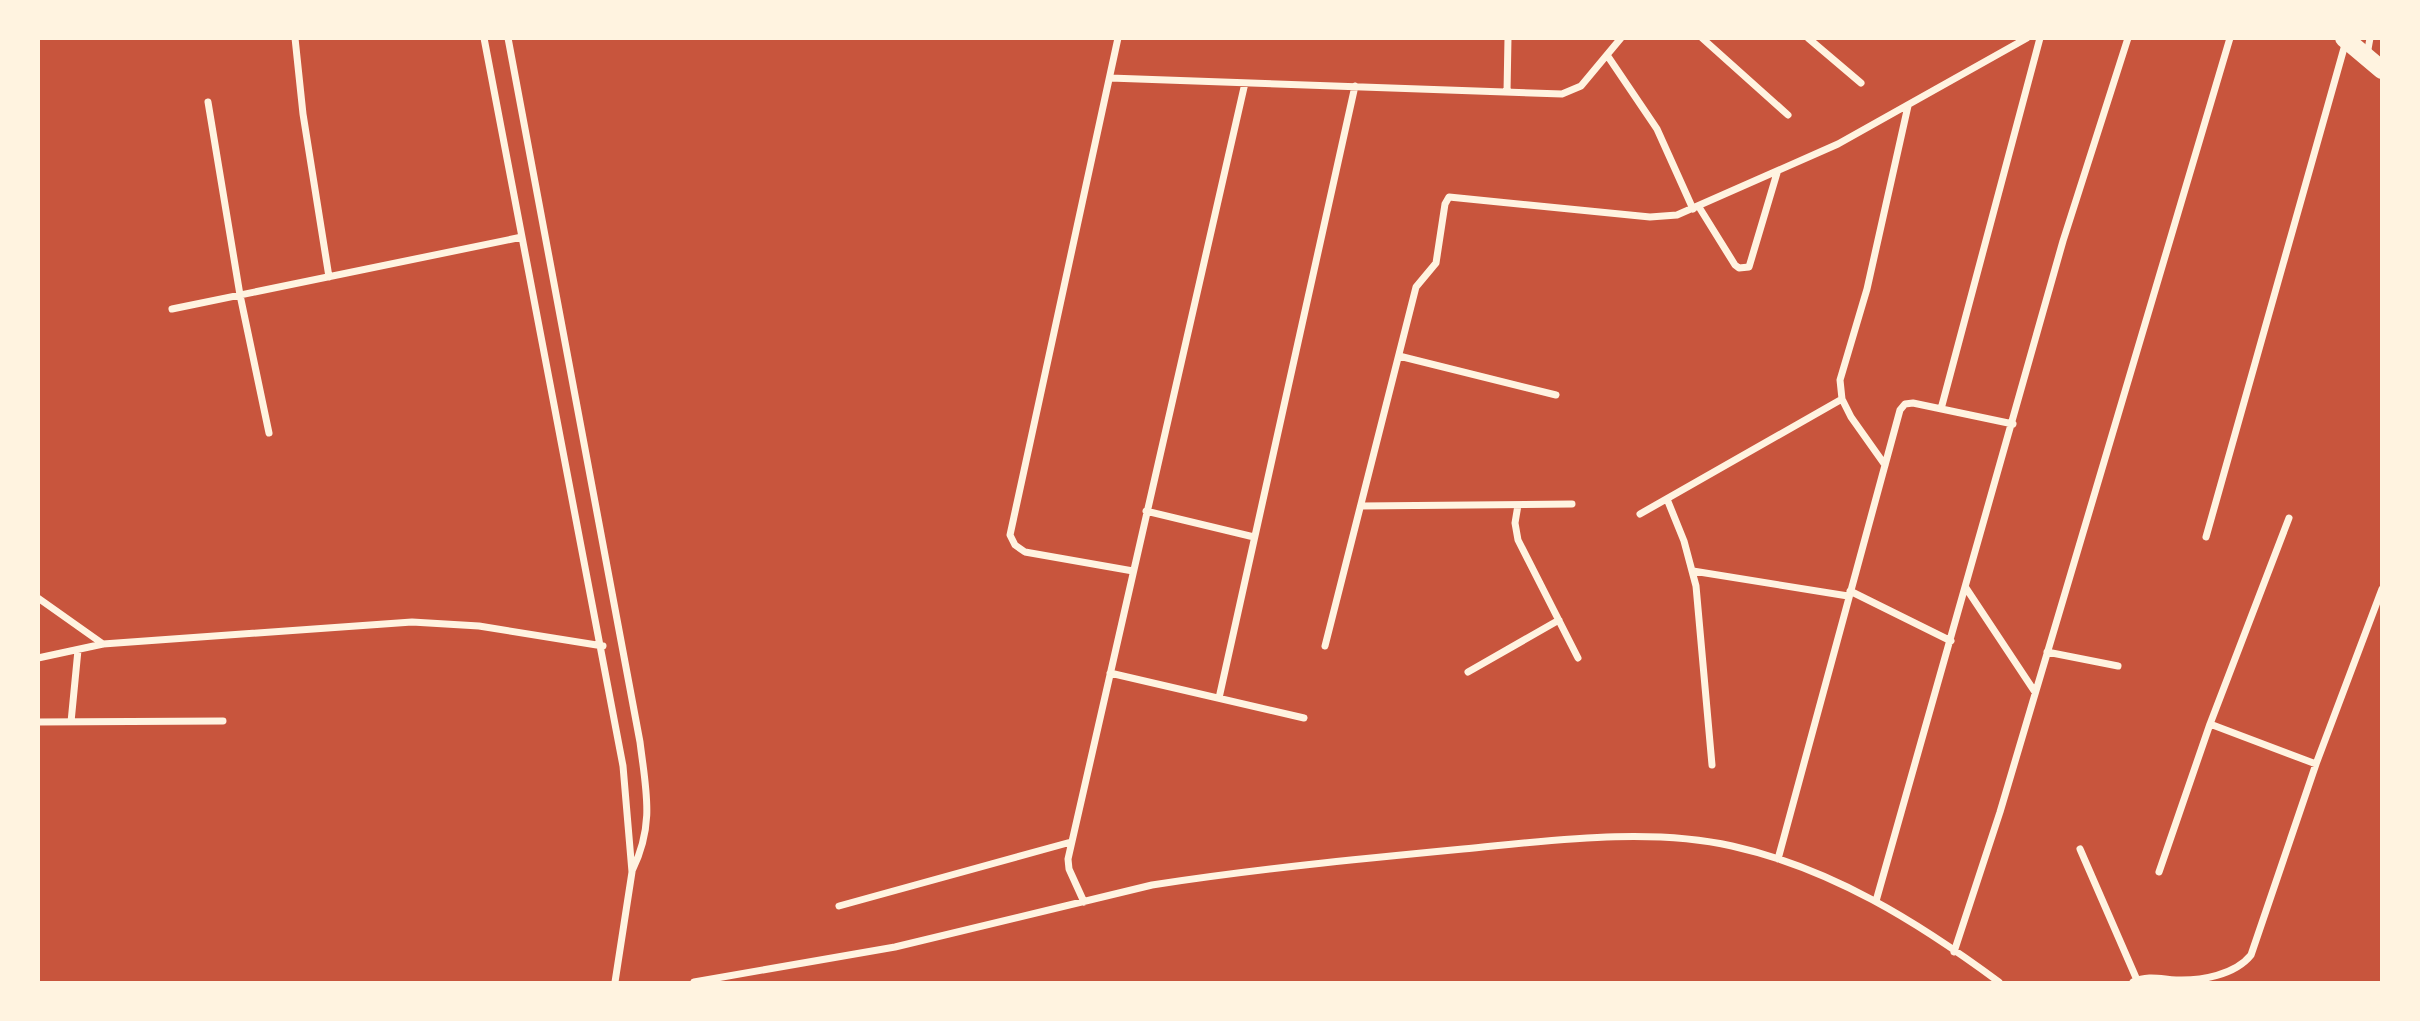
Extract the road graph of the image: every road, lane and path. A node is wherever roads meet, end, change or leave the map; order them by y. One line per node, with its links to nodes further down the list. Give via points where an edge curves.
1 (295, 38): 29 (street)
2 (484, 38): 28 (street)
3 (508, 38): 78 (street, via 640,741 648,829)
4 (1118, 38): 18 (street)
5 (1508, 38): 22 (street)
6 (1621, 38): 15 (street)
7 (1702, 38): 25 (street)
8 (1808, 38): 20 (street)
9 (2027, 38): 24 (street)
10 (2040, 38): 35 (street)
11 (2127, 38): 36 (street, via 2063,242)
12 (2230, 38): 60 (street)
13 (2370, 38): 16 (street)
14 (2345, 40): 16 (highway); 47 (street)
15 (1607, 55): 22 (street, via 1572,92); 27 (street, via 1657,129)
16 (2366, 57): 17 (highway)
17 (2382, 70)
18 (1110, 78): 19 (street); 48 (street, via 1010,535 1014,545 1025,552)
19 (1245, 83): 21 (street); 43 (street)
20 (1861, 83)
21 (1354, 86): 22 (street); 46 (street)
22 (1507, 92)
23 (208, 103): 30 (street)
24 (1908, 106): 26 (street); 34 (street, via 1867,289 1840,380)
25 (1788, 115)
26 (1777, 173): 27 (street); 27 (street, via 1752,262 1744,269 1735,265)
27 (1696, 208): 32 (street, via 1650,217 1449,197 1440,254 1416,287)
28 (522, 237): 29 (street); 57 (street)
29 (329, 277): 30 (street)
30 (240, 295): 31 (street); 37 (street)
31 (172, 309)
32 (1399, 356): 33 (street); 42 (street)
33 (1556, 395)
34 (1842, 400): 38 (street); 39 (street)
35 (1941, 409): 36 (street); 38 (street, via 1905,404)
36 (2013, 424): 50 (street)
37 (269, 433)
38 (1885, 465): 52 (street)
39 (1667, 499): 44 (street); 49 (street)
40 (1572, 504): 41 (street)
41 (1518, 505): 42 (street); 54 (street, via 1518,540)
42 (1361, 506): 58 (street)
43 (1146, 511): 46 (street); 48 (street)
44 (1640, 514)
45 (2290, 518): 72 (street)
46 (1254, 537): 67 (street)
47 (2206, 537)
48 (1133, 570): 65 (street)
49 (1693, 571): 52 (street); 74 (street)
50 (1966, 588): 55 (street); 66 (street)
51 (2382, 589): 73 (street)
52 (1849, 593): 55 (street); 77 (street)
53 (38, 598): 56 (street)
54 (1559, 620): 62 (street); 64 (street)
55 (1951, 641): 80 (street)
56 (103, 644): 57 (street, via 412,622 480,626); 59 (street)
57 (603, 646): 78 (street, via 624,766)
58 (1325, 646)
59 (78, 650): 61 (street); 71 (street)
60 (2047, 652): 63 (street); 66 (street)
61 (38, 658)
62 (1578, 658)
63 (2118, 666)
64 (1468, 672)
65 (1110, 673): 67 (street); 75 (street)
66 (2035, 692): 83 (street)
67 (1219, 698): 68 (street)
68 (1304, 718)
69 (223, 721): 71 (street)
70 (38, 722): 71 (street)
71 (71, 722)
72 (2210, 724): 73 (street); 79 (street)
73 (2316, 764): 84 (street, via 2251,955 2243,965 2229,973 2190,979)
74 (1712, 765)
75 (1071, 842): 81 (street, via 1069,869); 82 (street)
76 (2080, 849): 84 (street)
77 (1778, 859): 80 (street); 81 (street, via 1730,845 1684,841 1547,841 1274,867 1152,885)
78 (632, 872): 85 (street)
79 (2159, 872)
80 (1876, 901): 83 (street)
81 (1084, 902): 86 (street, via 895,947)
82 (838, 906)
83 (1954, 952): 87 (street)
84 (2135, 981)
85 (615, 982)
86 (694, 982)
87 (1999, 982)

